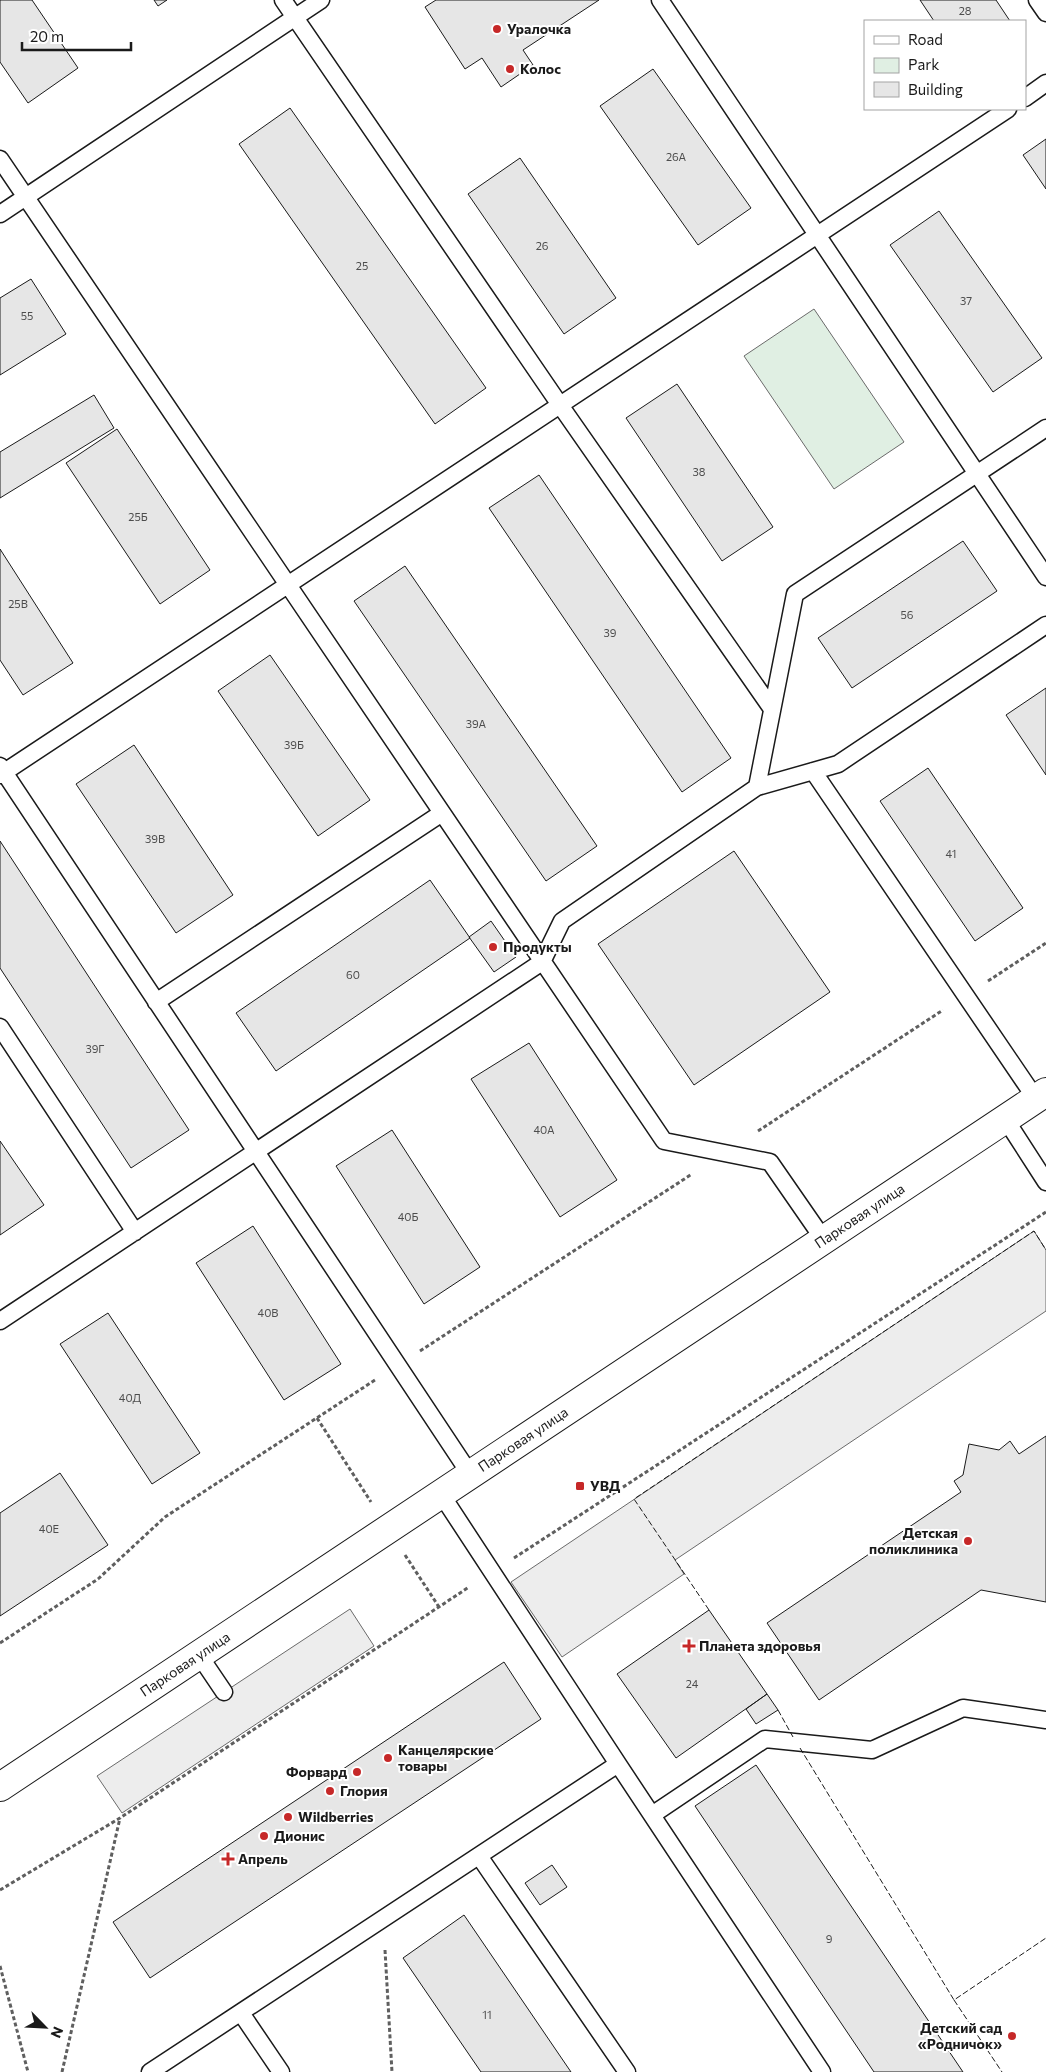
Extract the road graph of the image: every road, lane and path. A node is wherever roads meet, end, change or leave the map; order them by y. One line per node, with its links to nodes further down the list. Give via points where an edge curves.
1 (283, 0): 6 (lane)
2 (321, 0): 6 (lane)
3 (660, 0): 13 (lane)
4 (1037, 0): 5 (lane)
5 (1046, 13)
6 (295, 18): 11 (lane); 14 (lane)
7 (1046, 84): 8 (lane)
8 (1026, 97)
9 (1006, 110): 13 (lane)
10 (0, 159): 11 (lane)
11 (26, 197): 12 (lane); 18 (lane)
12 (0, 214)
13 (817, 235): 14 (lane); 16 (lane)
14 (560, 405): 18 (lane); 20 (lane)
15 (1046, 428): 16 (lane)
16 (977, 474): 17 (lane); 20 (lane, via 795,594)
17 (1046, 577)
18 (287, 585): 21 (lane); 24 (lane)
19 (1046, 625): 22 (lane, via 838,764)
20 (772, 709): 23 (lane)
21 (1, 771): 28 (lane)
22 (813, 771): 23 (lane); 27 (lane)
23 (757, 787): 26 (lane, via 562,922)
24 (442, 813): 26 (lane); 28 (lane)
25 (1046, 943): 27 (path)
26 (542, 962): 32 (lane); 33 (lane, via 664,1141)
27 (966, 996): 30 (lane); 33 (path)
28 (156, 1002): 32 (lane)
29 (0, 1027): 36 (lane)
30 (1041, 1096): 31 (main road, Парковая улица)
31 (1006, 1120): 34 (lane); 37 (main road, Парковая улица)
32 (256, 1152): 36 (lane); 39 (lane)
33 (724, 1153): 37 (lane, via 770,1162); 39 (path)
34 (1046, 1182)
35 (1046, 1212): 42 (path)
36 (134, 1232): 38 (lane)
37 (824, 1240): 40 (main road, Парковая улица)
38 (0, 1321)
39 (398, 1366): 40 (lane); 43 (path, via 165,1517 98,1579)
40 (470, 1474): 41 (main road, Парковая улица)
41 (441, 1494): 42 (lane); 44 (main road, Парковая улица)
42 (492, 1572): 47 (lane, via 533,1624); 50 (path)
43 (0, 1643)
44 (199, 1655): 45 (lane); 48 (main road, Парковая улица)
45 (224, 1692)
46 (1046, 1720): 49 (lane, via 963,1708 872,1750 766,1739)
47 (618, 1764): 49 (lane); 51 (lane)
48 (0, 1788)
49 (652, 1815): 62 (lane)
50 (120, 1818): 52 (path); 57 (path)
51 (480, 1856): 53 (lane); 61 (lane)
52 (0, 1890)
53 (383, 1920): 55 (lane); 60 (path)
54 (0, 1966): 56 (path)
55 (241, 2013): 58 (lane); 59 (lane)
56 (28, 2072)
57 (62, 2072)
58 (150, 2072)
59 (281, 2072)
60 (392, 2072)
61 (627, 2072)
62 (822, 2072)

